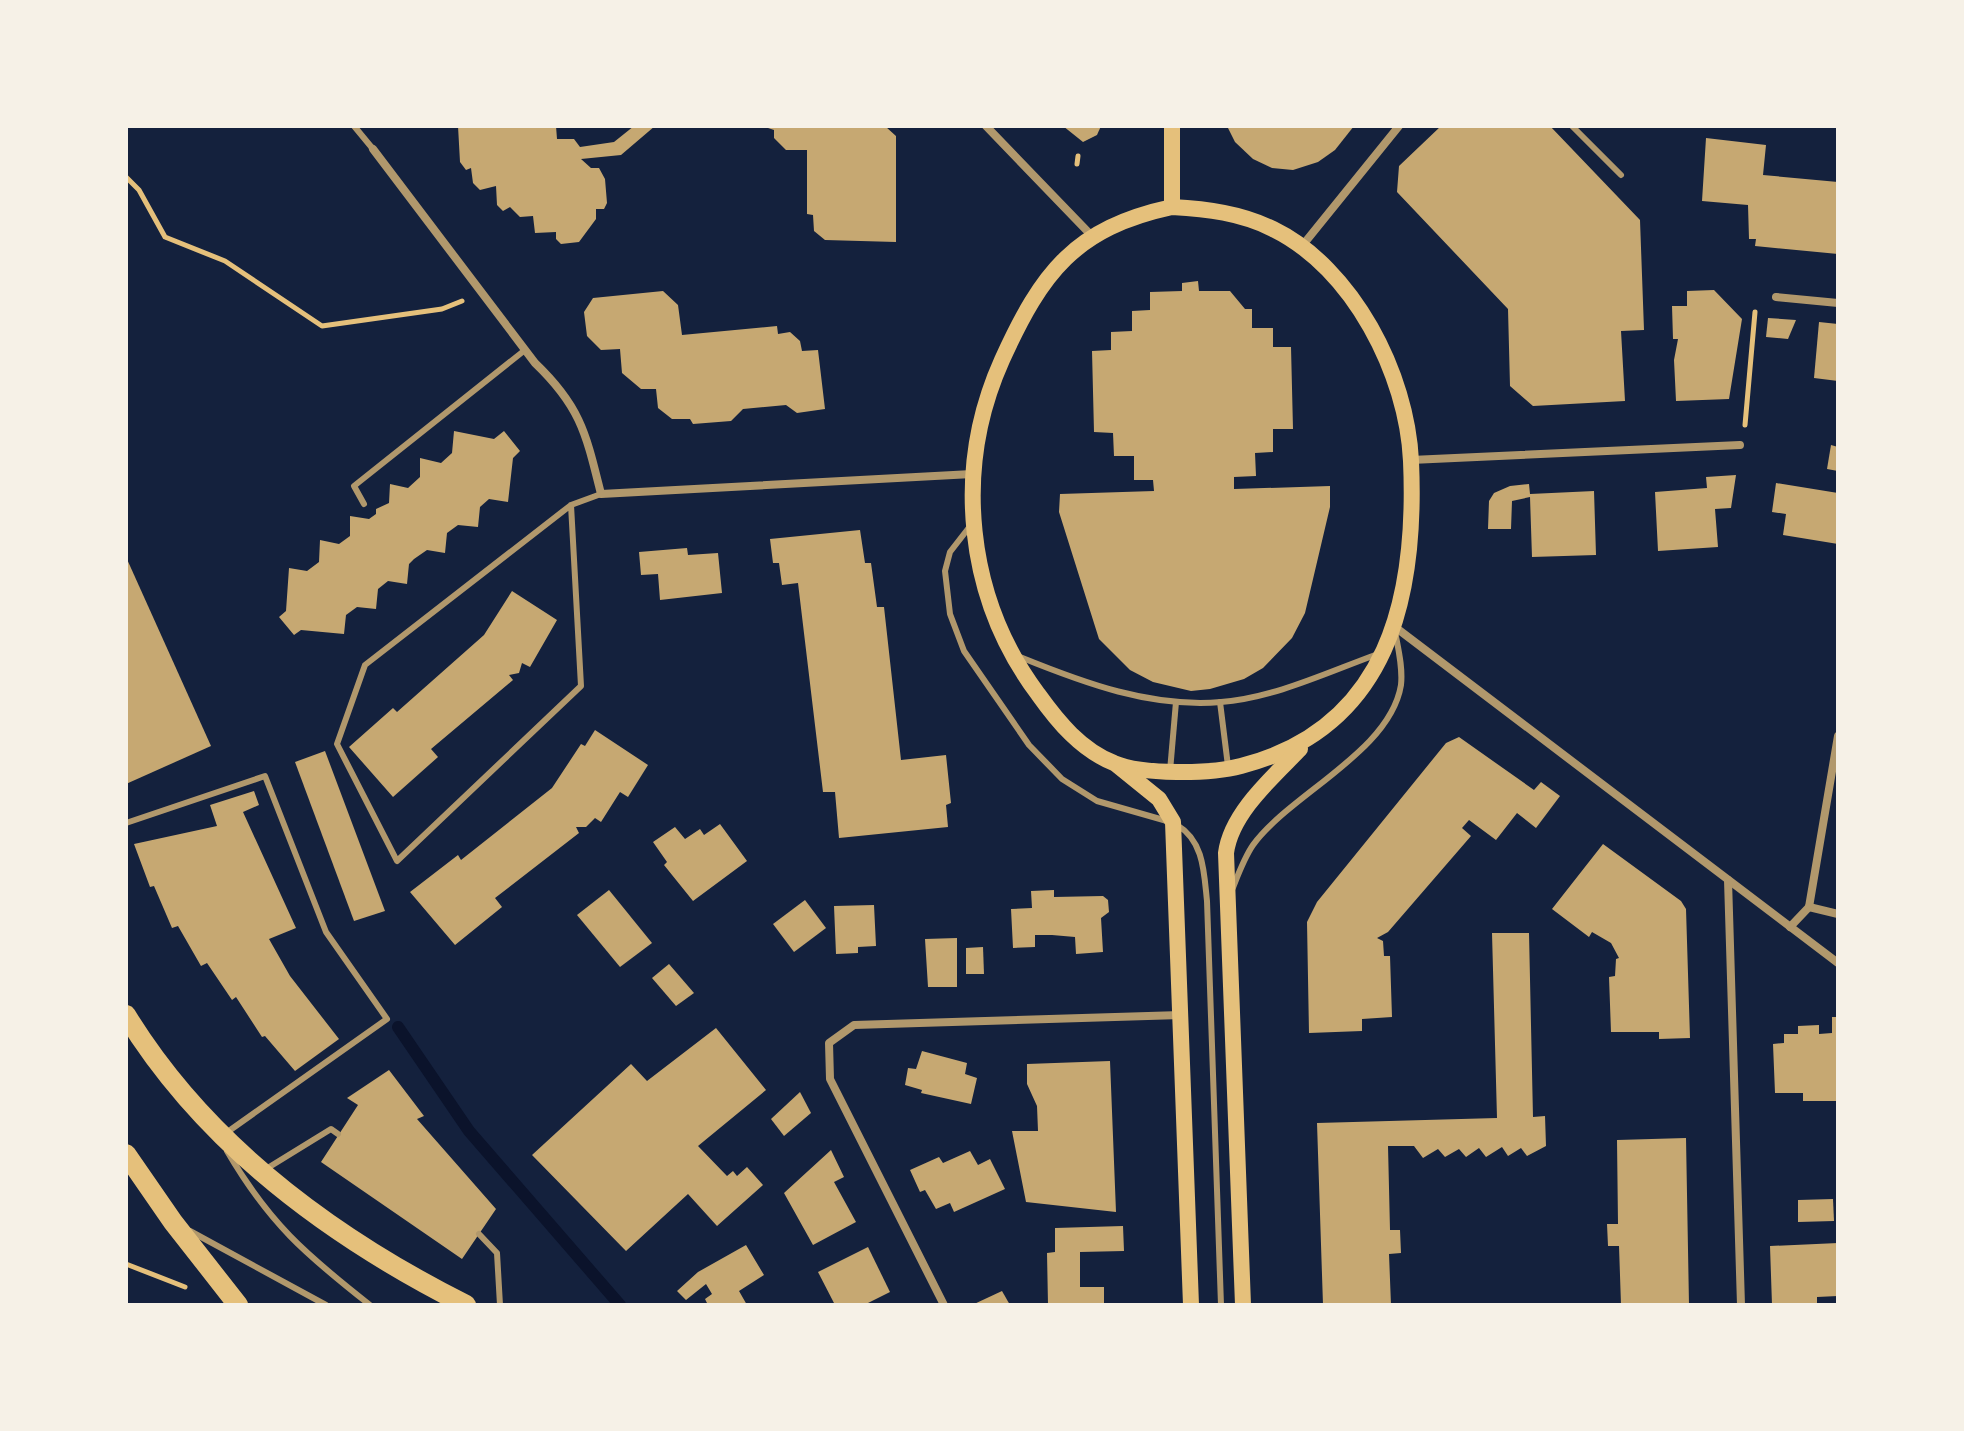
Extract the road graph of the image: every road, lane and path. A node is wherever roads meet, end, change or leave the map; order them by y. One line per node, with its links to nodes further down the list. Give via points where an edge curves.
1 (354, 126): 6 (lane)
2 (986, 126): 12 (street)
3 (1172, 126): 11 (main road)
4 (1399, 126): 13 (street)
5 (1572, 126): 9 (lane)
6 (373, 149): 14 (street)
7 (1078, 156): 8 (path)
8 (1077, 164)
9 (1621, 175)
10 (126, 177): 14 (path, via 165,237 225,261 322,326 442,309)
11 (1172, 207): 12 (main road, via 1130,216); 13 (main road, via 1246,218)
12 (1091, 235): 21 (main road, via 1047,279 1018,323 993,379)
13 (1301, 247): 20 (main road, via 1332,275 1380,347 1397,386)
14 (482, 293): 17 (street)
15 (1776, 297): 16 (street); 18 (path, via 1757,295)
16 (1838, 303)
17 (525, 350): 22 (street, via 566,393 585,430); 23 (lane, via 354,486)
18 (1749, 402)
19 (1740, 445): 20 (street)
20 (1411, 460): 26 (main road, via 1409,545)
21 (972, 474): 22 (street); 25 (main road)
22 (601, 494): 24 (lane)
23 (364, 504)
24 (571, 505): 24 (lane, via 365,665 337,744 397,861 581,686)
25 (973, 522): 27 (main road, via 987,596); 36 (lane, via 950,552 945,571 950,614 964,651 1029,745 1062,779 1097,801)
26 (1395, 627): 28 (main road); 38 (street); 39 (lane, via 1402,669 1388,714 1371,737 1254,844)
27 (1010, 652): 29 (lane, via 1081,682); 33 (main road, via 1078,742)
28 (1383, 652): 30 (lane, via 1286,687); 32 (main road, via 1351,702)
29 (1176, 702): 30 (lane); 35 (lane)
30 (1220, 702): 34 (lane)
31 (1838, 736): 40 (street)
32 (1305, 743): 34 (main road); 39 (main road, via 1233,829 1226,853)
33 (1116, 764): 35 (main road); 36 (main road, via 1159,799)
34 (1228, 769): 35 (main road)
35 (1170, 771)
36 (1173, 822): 45 (main road); 61 (lane, via 1198,848 1205,878)
37 (126, 823): 46 (lane, via 265,776 326,932 387,1019)
38 (1728, 880): 42 (street); 63 (street)
39 (1228, 900): 62 (main road)
40 (1809, 907): 41 (street); 42 (street)
41 (1838, 914)
42 (1790, 927): 43 (street)
43 (1838, 963)
44 (126, 1015): 46 (main road, via 169,1076)
45 (1181, 1015): 59 (street, via 854,1025 829,1043 830,1079); 60 (main road)
46 (217, 1130): 49 (main road); 56 (lane, via 272,1220)
47 (338, 1134): 49 (lane, via 331,1129)
48 (126, 1154): 50 (main road)
49 (262, 1172): 57 (main road, via 376,1254)
50 (173, 1222): 54 (main road); 55 (lane)
51 (479, 1234): 58 (lane, via 497,1253)
52 (126, 1264): 53 (path)
53 (187, 1288)
54 (238, 1305)
55 (326, 1305)
56 (370, 1305)
57 (466, 1305)
58 (500, 1305)
59 (944, 1305)
60 (1191, 1305)
61 (1221, 1305)
62 (1243, 1305)
63 (1741, 1305)

